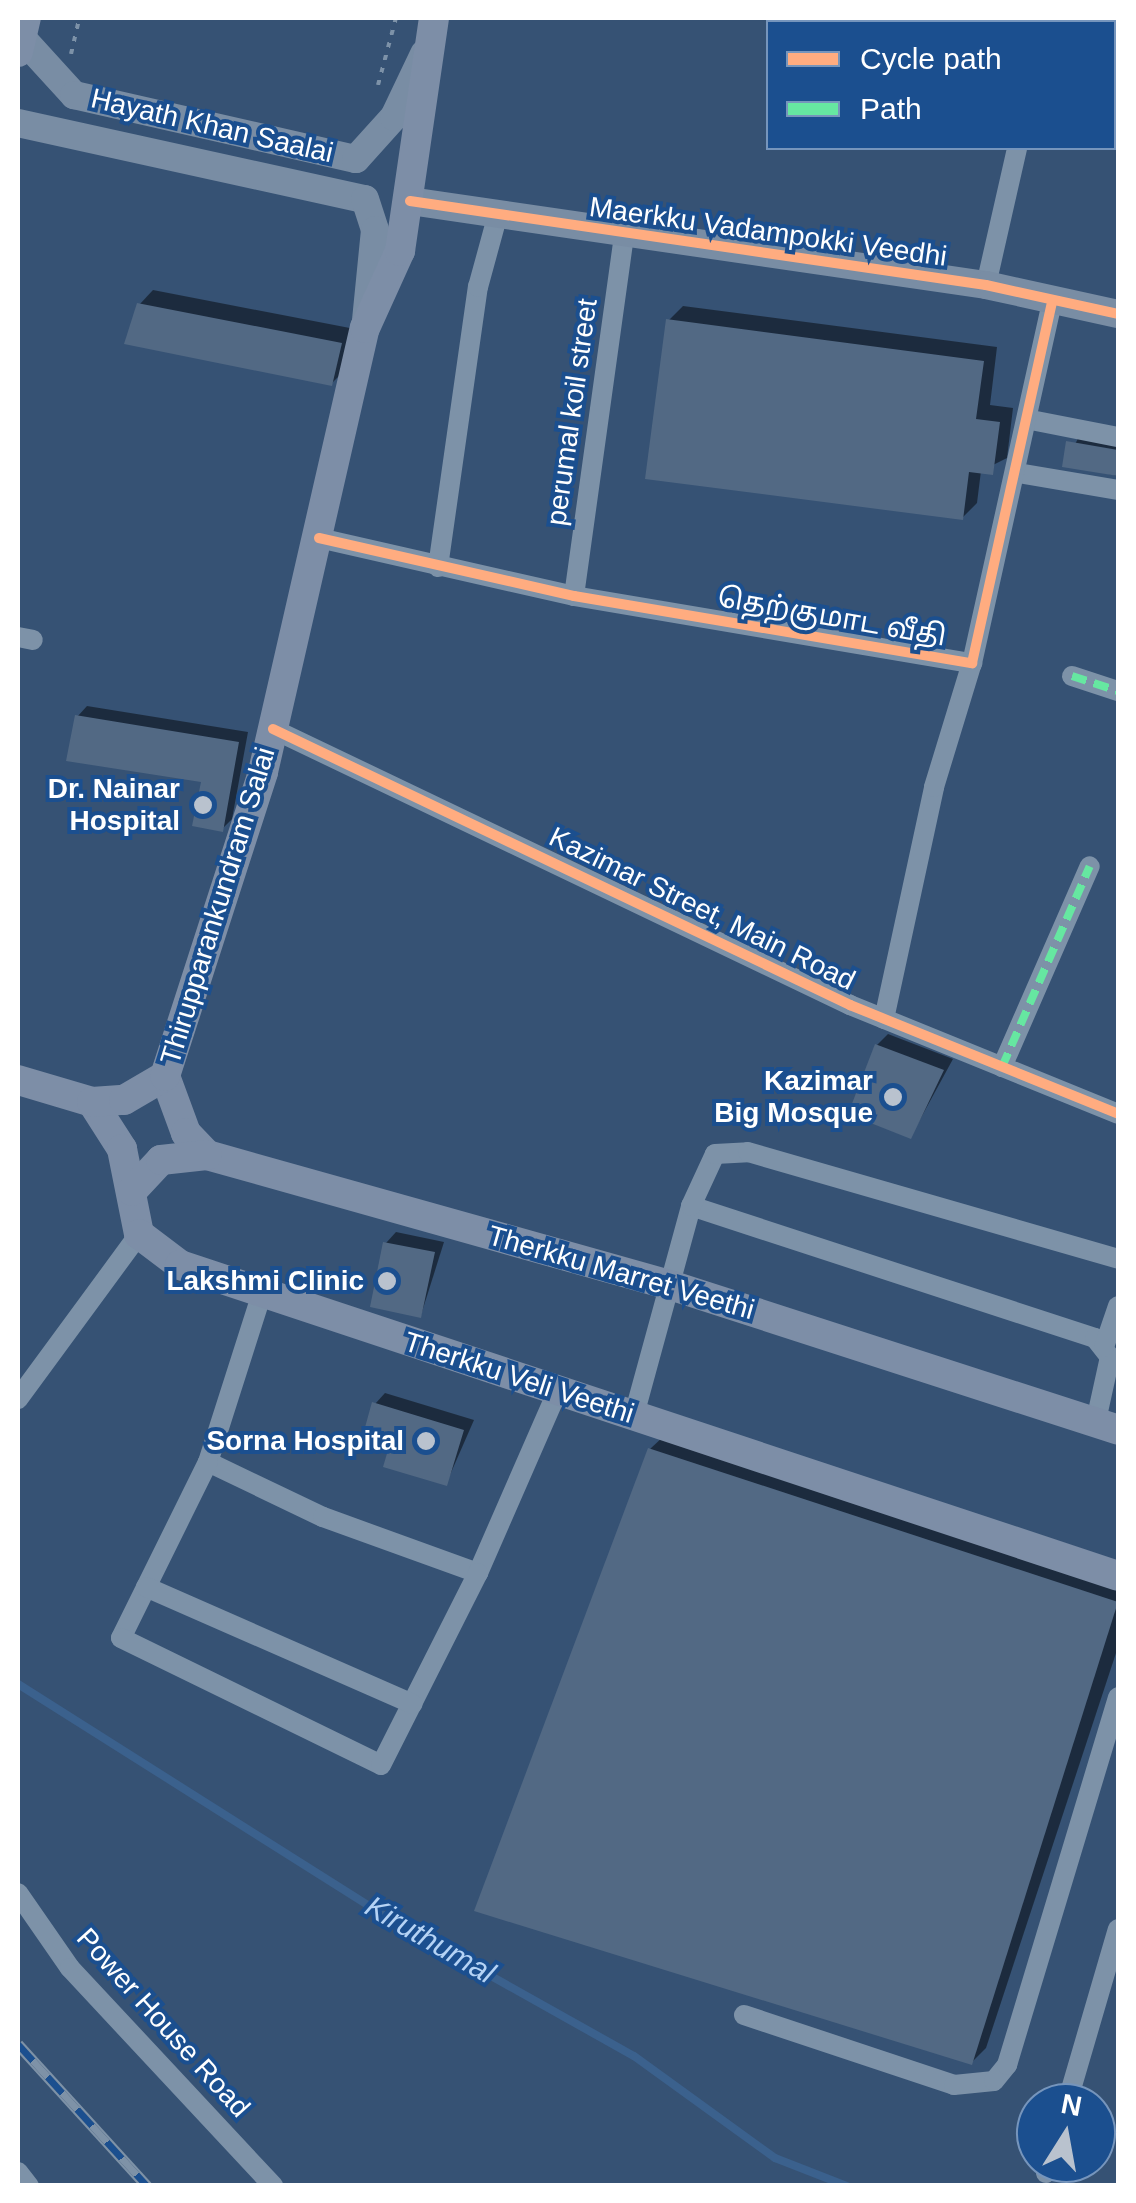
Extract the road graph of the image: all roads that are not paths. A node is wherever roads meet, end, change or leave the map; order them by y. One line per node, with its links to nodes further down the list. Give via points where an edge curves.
1 (434, 18): 3 (main road, Thirupparankundram Salai)
2 (21, 36): 3 (street, Hayath Khan Saalai, via 74,96 356,158 394,117)
3 (427, 48): 6 (main road, Thirupparankundram Salai)
4 (18, 124): 12 (street, Hayath Khan Saalai, via 366,199 375,230)
5 (1016, 150): 9 (street)
6 (410, 201): 7 (street, Maerkku Vadampokki Veedhi); 12 (main road, Thirupparankundram Salai, via 400,252)
7 (498, 214): 8 (street, Maerkku Vadampokki Veedhi); 18 (street, via 478,287)
8 (624, 236): 9 (street, Maerkku Vadampokki Veedhi); 19 (street, perumal koil street)
9 (986, 285): 10 (street, Maerkku Vadampokki Veedhi)
10 (1052, 301): 11 (street, Maerkku Vadampokki Veedhi); 13 (street, தெற்குமாட வீதி)
11 (1118, 314)
12 (364, 328): 17 (main road, Thirupparankundram Salai)
13 (1031, 420): 14 (street); 15 (street, தெற்குமாட வீதி)
14 (1118, 437)
15 (1018, 474): 16 (street); 20 (street, தெற்குமாட வீதி, via 1004,493)
16 (1118, 490)
17 (320, 538): 18 (street, தெற்குமாட வீதி); 23 (main road, Thirupparankundram Salai)
18 (438, 567): 19 (street, தெற்குமாட வீதி)
19 (574, 596): 20 (street, தெற்குமாட வீதி)
20 (972, 664): 25 (street, via 934,787)
21 (1072, 676): 22 (street)
22 (1118, 691)
23 (273, 729): 25 (street, Kazimar Street, Main Road); 27 (main road, Thirupparankundram Salai)
24 (1090, 866): 26 (street)
25 (884, 1019): 26 (street, Kazimar Street, Main Road)
26 (1002, 1067): 30 (street, Kazimar Street, Main Road)
27 (165, 1076): 29 (main road, Thirupparankundram Salai, via 124,1100); 31 (main road, via 186,1133)
28 (18, 1080): 29 (main road)
29 (92, 1102): 32 (main road, via 122,1149)
30 (1118, 1114)
31 (207, 1155): 32 (main road, via 160,1160); 36 (main road, Therkku Marret Veethi)
32 (132, 1191): 34 (main road)
33 (691, 1206): 35 (street, via 716,1154 748,1152); 36 (street); 39 (street)
34 (138, 1234): 37 (main road, Therkku Veli Veethi, via 180,1265); 41 (street)
35 (1118, 1259)
36 (670, 1284): 42 (street); 43 (main road, Therkku Marret Veethi)
37 (262, 1293): 40 (main road, Therkku Veli Veethi); 44 (street)
38 (1118, 1306): 39 (street)
39 (1104, 1346): 43 (street)
40 (558, 1390): 42 (main road, Therkku Veli Veethi); 45 (street)
41 (18, 1399)
42 (634, 1415): 46 (main road, Therkku Veli Veethi)
43 (1107, 1427)
44 (208, 1462): 45 (street, via 323,1517); 47 (street)
45 (478, 1573): 49 (street)
46 (1118, 1576)
47 (146, 1587): 49 (street); 49 (street, via 120,1638 382,1764)
48 (1118, 1697): 52 (street, via 1007,2066 994,2081 954,2085)
49 (412, 1704)
50 (18, 1893): 56 (street, Power House Road, via 70,1968)
51 (1118, 1930): 53 (street)
52 (744, 2015)
53 (1073, 2083)
54 (18, 2172): 55 (street)
55 (29, 2186)
56 (273, 2186)

